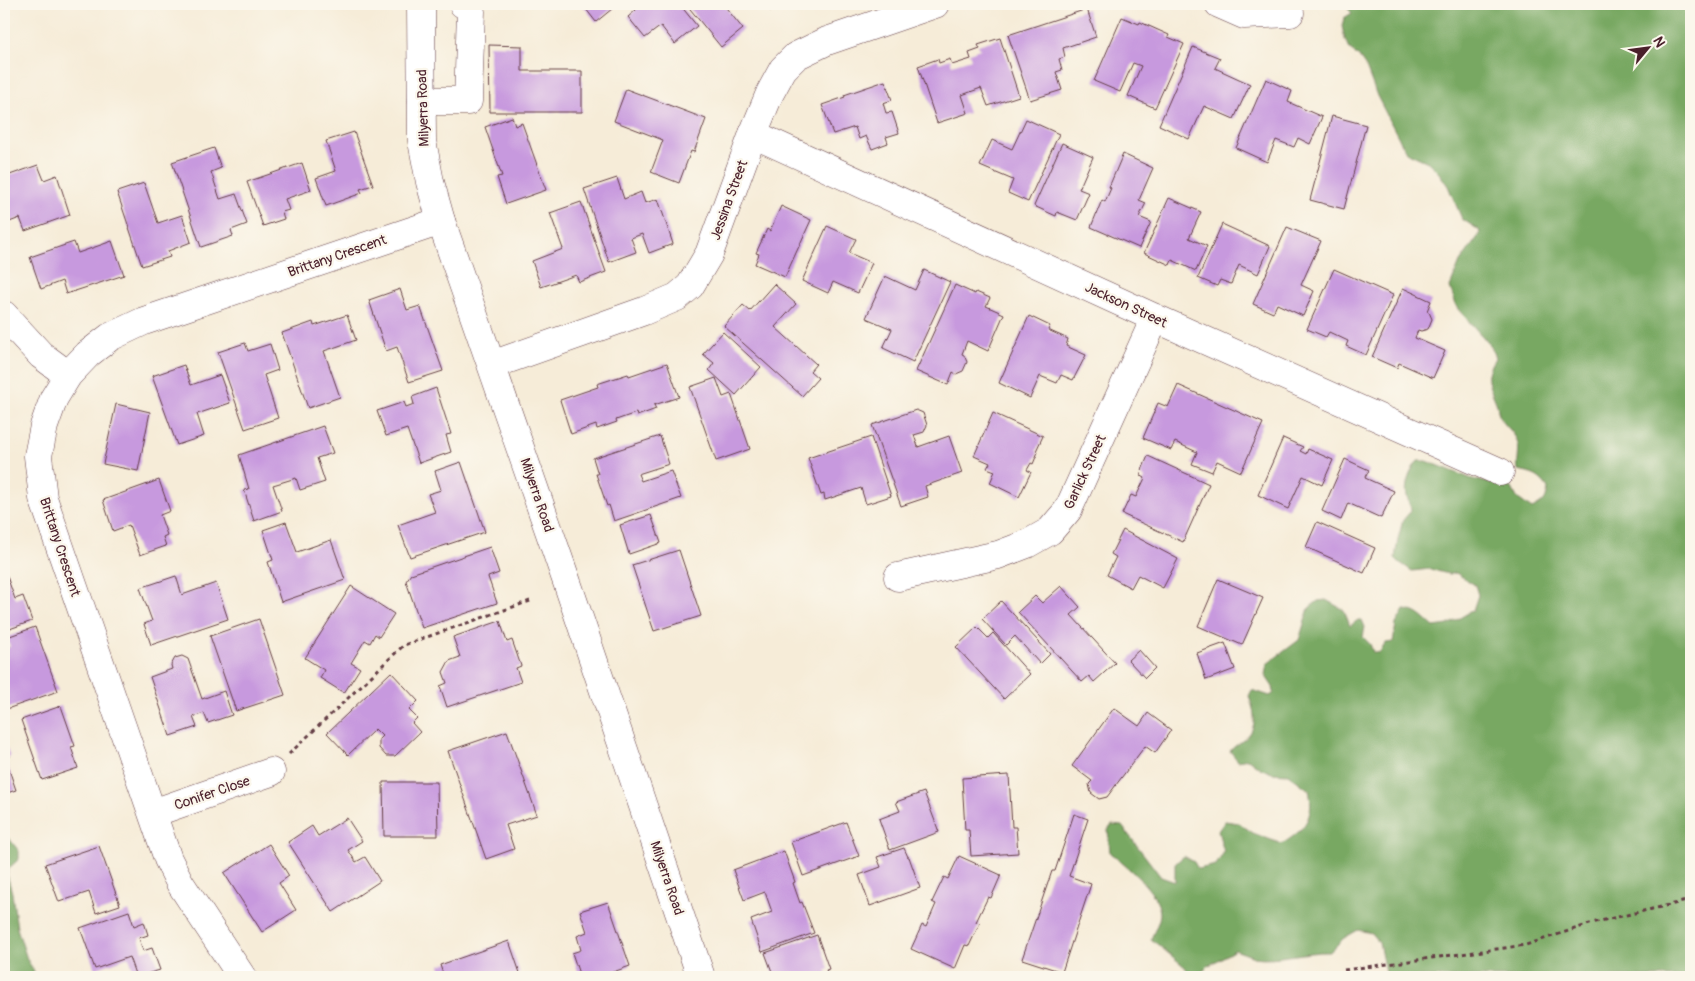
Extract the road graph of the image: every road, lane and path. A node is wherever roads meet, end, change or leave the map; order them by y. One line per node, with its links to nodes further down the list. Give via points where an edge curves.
1 (421, 4): 6 (street, Milyerra Road)
2 (463, 4): 6 (street, via 470,11 468,101)
3 (935, 4): 7 (street, Jessina Street, via 827,41 796,56 783,69)
4 (1219, 4): 5 (street, via 1244,15)
5 (1290, 13)
6 (422, 100): 8 (street, Milyerra Road, via 422,142)
7 (753, 134): 10 (street, Jackson Street); 11 (street, Jessina Street, via 709,254 690,286 677,297 644,311)
8 (441, 221): 11 (street, Milyerra Road); 12 (street, Brittany Crescent, via 144,321 110,337)
9 (4, 316): 12 (street, via 41,355)
10 (1155, 318): 13 (street, Jackson Street); 14 (street, Garlick Street, via 1068,510 1050,531 998,555)
11 (492, 365): 21 (street, Milyerra Road)
12 (68, 375): 17 (street, Brittany Crescent, via 54,398 44,426 38,456 43,498)
13 (1500, 472)
14 (898, 577)
15 (533, 600): 16 (path, via 404,645)
16 (271, 772): 17 (street, Conifer Close)
17 (153, 813): 20 (street, Brittany Crescent, via 168,859 180,883)
18 (1691, 900): 19 (path, via 1596,922 1526,945)
19 (1344, 970)
20 (242, 977)
21 (701, 977)

